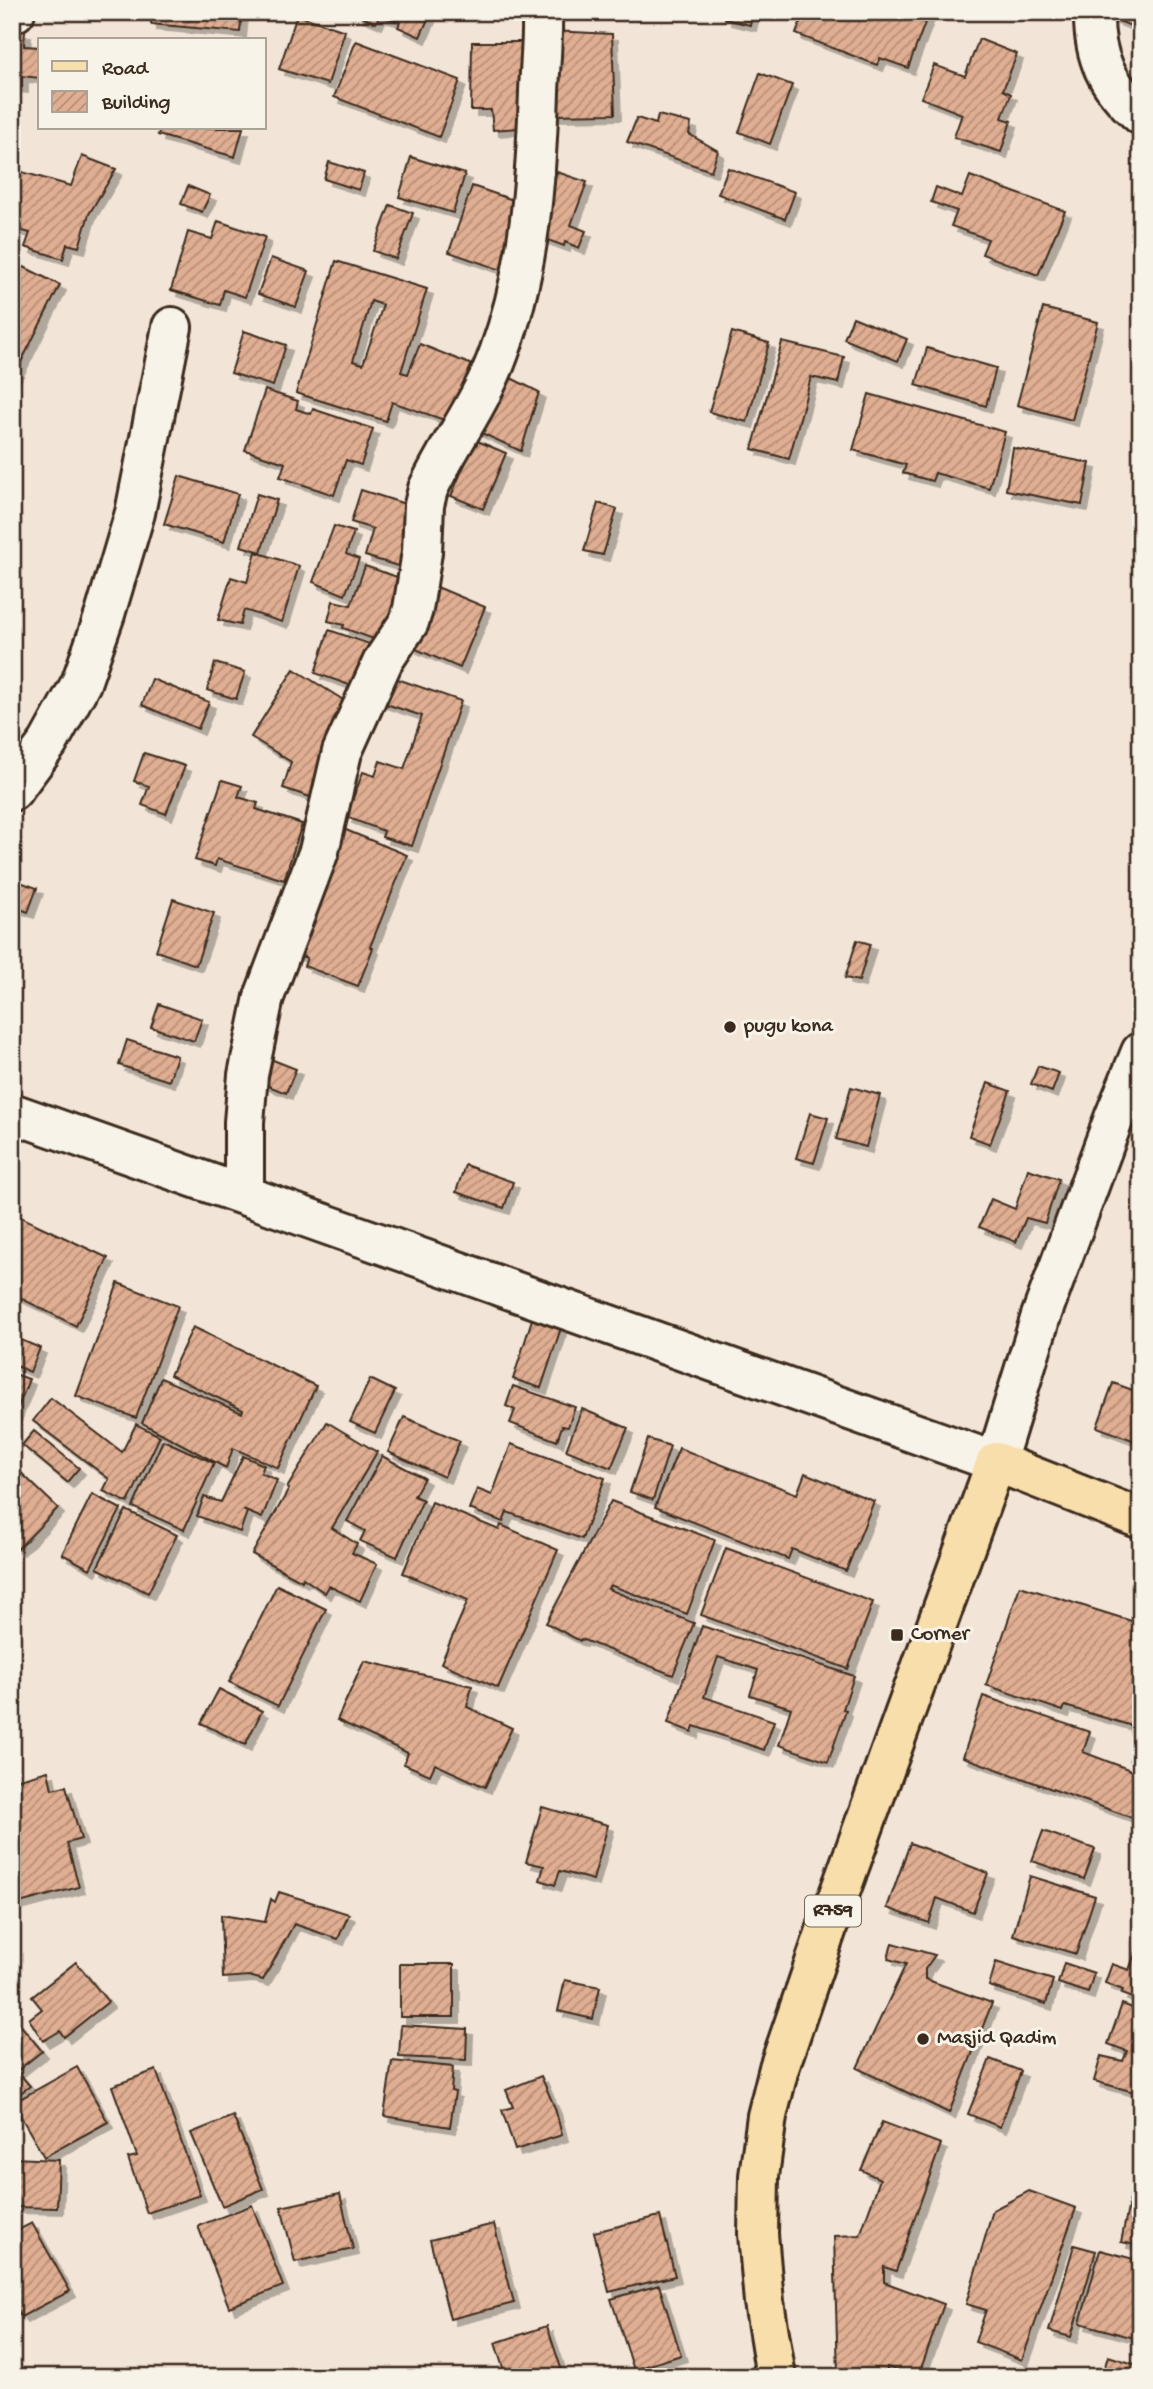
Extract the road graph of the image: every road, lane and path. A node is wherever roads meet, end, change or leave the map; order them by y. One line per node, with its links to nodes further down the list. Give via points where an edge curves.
1 (542, 12): 8 (street, via 536,171 523,268 491,374 428,489 409,622 383,661 342,752 319,851 264,997 248,1075)
2 (1094, 12): 3 (street, via 1102,66 1120,97)
3 (1141, 115)
4 (172, 327): 5 (street, via 135,513 105,614 81,683 48,743)
5 (12, 791)
6 (1141, 1052): 9 (street, via 1041,1316)
7 (12, 1112): 8 (street)
8 (244, 1194): 9 (street)
9 (996, 1462): 10 (main road); 11 (main road, R759, via 829,1922 767,2116 758,2234)
10 (1141, 1519)
11 (776, 2377)

